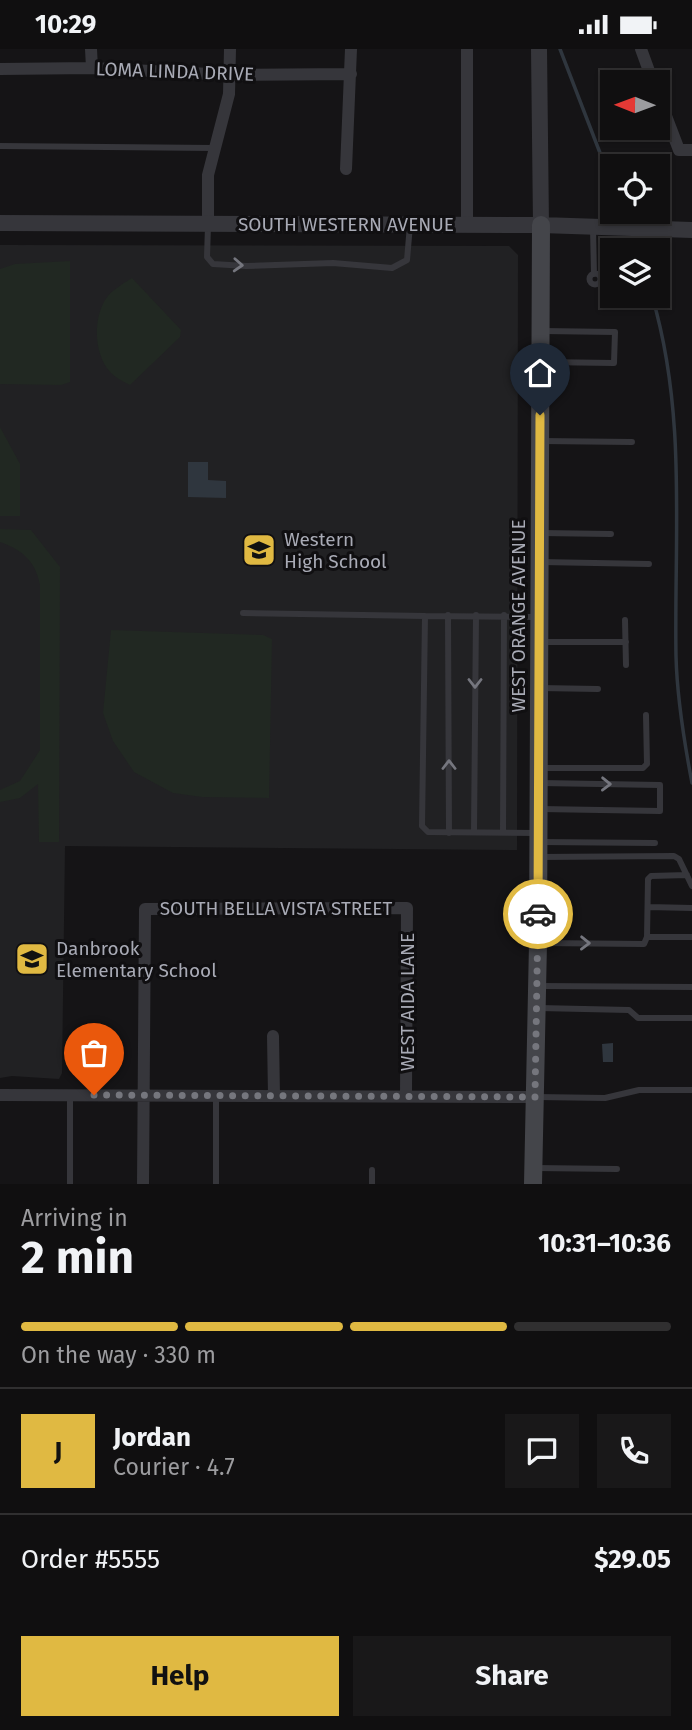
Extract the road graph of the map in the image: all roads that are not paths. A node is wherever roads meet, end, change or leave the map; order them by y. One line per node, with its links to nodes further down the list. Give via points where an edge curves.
1 (92, 49): 7 (street)
2 (230, 49): 11 (street)
3 (351, 49): 10 (street)
4 (467, 49): 20 (street)
5 (539, 49): 21 (street, WEST ORANGE AVENUE)
6 (641, 49): 9 (street)
7 (92, 68): 8 (street, LOMA LINDA DRIVE); 11 (street, LOMA LINDA DRIVE)
8 (0, 69)
9 (649, 70)
10 (351, 74): 11 (street, LOMA LINDA DRIVE); 16 (street)
11 (230, 75): 14 (street)
12 (670, 126): 15 (street, via 679,150)
13 (0, 146): 14 (lane)
14 (214, 148): 18 (street, via 208,175)
15 (692, 150)
16 (346, 169)
17 (0, 223): 18 (street, SOUTH WESTERN AVENUE)
18 (208, 224): 19 (street, SOUTH WESTERN AVENUE); 19 (lane, one-way to 19, via 206,257 213,264 332,263 391,268 407,260)
19 (410, 225): 20 (street, SOUTH WESTERN AVENUE)
20 (467, 225): 21 (street, SOUTH WESTERN AVENUE)
21 (541, 225): 22 (street, SOUTH WESTERN AVENUE); 25 (main road, WEST ORANGE AVENUE)
22 (601, 229): 23 (street, SOUTH WESTERN AVENUE); 24 (lane)
23 (692, 230)
24 (594, 274)
25 (541, 331): 26 (main road, WEST ORANGE AVENUE); 26 (lane, via 615,332 614,363)
26 (540, 362): 27 (main road, WEST ORANGE AVENUE)
27 (540, 441): 28 (lane); 29 (main road, WEST ORANGE AVENUE)
28 (632, 442)
29 (539, 533): 30 (lane); 31 (main road, WEST ORANGE AVENUE)
30 (611, 534)
31 (539, 562): 32 (lane); 38 (main road, WEST ORANGE AVENUE)
32 (649, 564)
33 (243, 613): 37 (lane)
34 (448, 615): 35 (lane); 37 (lane); 50 (lane, one-way to 34)
35 (476, 615): 36 (lane); 48 (lane, one-way to 48)
36 (504, 615): 38 (lane); 49 (lane)
37 (425, 616): 50 (lane, via 422,826 428,832)
38 (538, 617): 40 (main road, WEST ORANGE AVENUE)
39 (625, 620): 41 (lane)
40 (538, 642): 41 (lane); 43 (main road, WEST ORANGE AVENUE)
41 (626, 642): 42 (lane)
42 (626, 665)
43 (538, 688): 44 (lane); 46 (main road, WEST ORANGE AVENUE)
44 (598, 689)
45 (646, 715): 46 (lane, via 647,764 643,768)
46 (538, 775): 47 (main road, WEST ORANGE AVENUE); 47 (lane, one-way to 47, via 660,785 660,811)
47 (538, 809): 52 (main road, WEST ORANGE AVENUE)
48 (474, 832): 49 (lane); 50 (lane)
49 (503, 832): 52 (lane)
50 (449, 833)
51 (655, 843): 52 (lane)
52 (538, 844): 53 (lane, via 626,856 674,856); 60 (main road, WEST ORANGE AVENUE)
53 (687, 875): 54 (lane); 55 (lane, via 651,876)
54 (692, 886)
55 (648, 907): 57 (lane); 58 (lane)
56 (407, 908): 69 (street, SOUTH BELLA VISTA STREET, via 145,909); 72 (street, WEST AIDA LANE)
57 (692, 908)
58 (647, 937): 59 (lane); 60 (lane, one-way to 58, via 644,944)
59 (692, 937)
60 (538, 943): 61 (main road, WEST ORANGE AVENUE)
61 (537, 986): 62 (lane); 63 (main road, WEST ORANGE AVENUE)
62 (692, 987)
63 (537, 1007): 64 (lane, via 629,1010 638,1018); 73 (main road, WEST ORANGE AVENUE)
64 (692, 1018)
65 (273, 1036): 71 (street)
66 (692, 1090): 73 (lane, via 639,1090 604,1098)
67 (0, 1095): 68 (street)
68 (70, 1095): 69 (street); 77 (lane)
69 (144, 1095): 70 (street); 78 (street)
70 (216, 1096): 71 (street); 79 (lane)
71 (274, 1096): 72 (street)
72 (406, 1096): 73 (street)
73 (535, 1097): 76 (main road, WEST ORANGE AVENUE)
74 (372, 1170): 80 (lane)
75 (617, 1170): 76 (lane)
76 (533, 1176)
77 (70, 1184)
78 (143, 1184)
79 (216, 1184)
80 (372, 1184)

